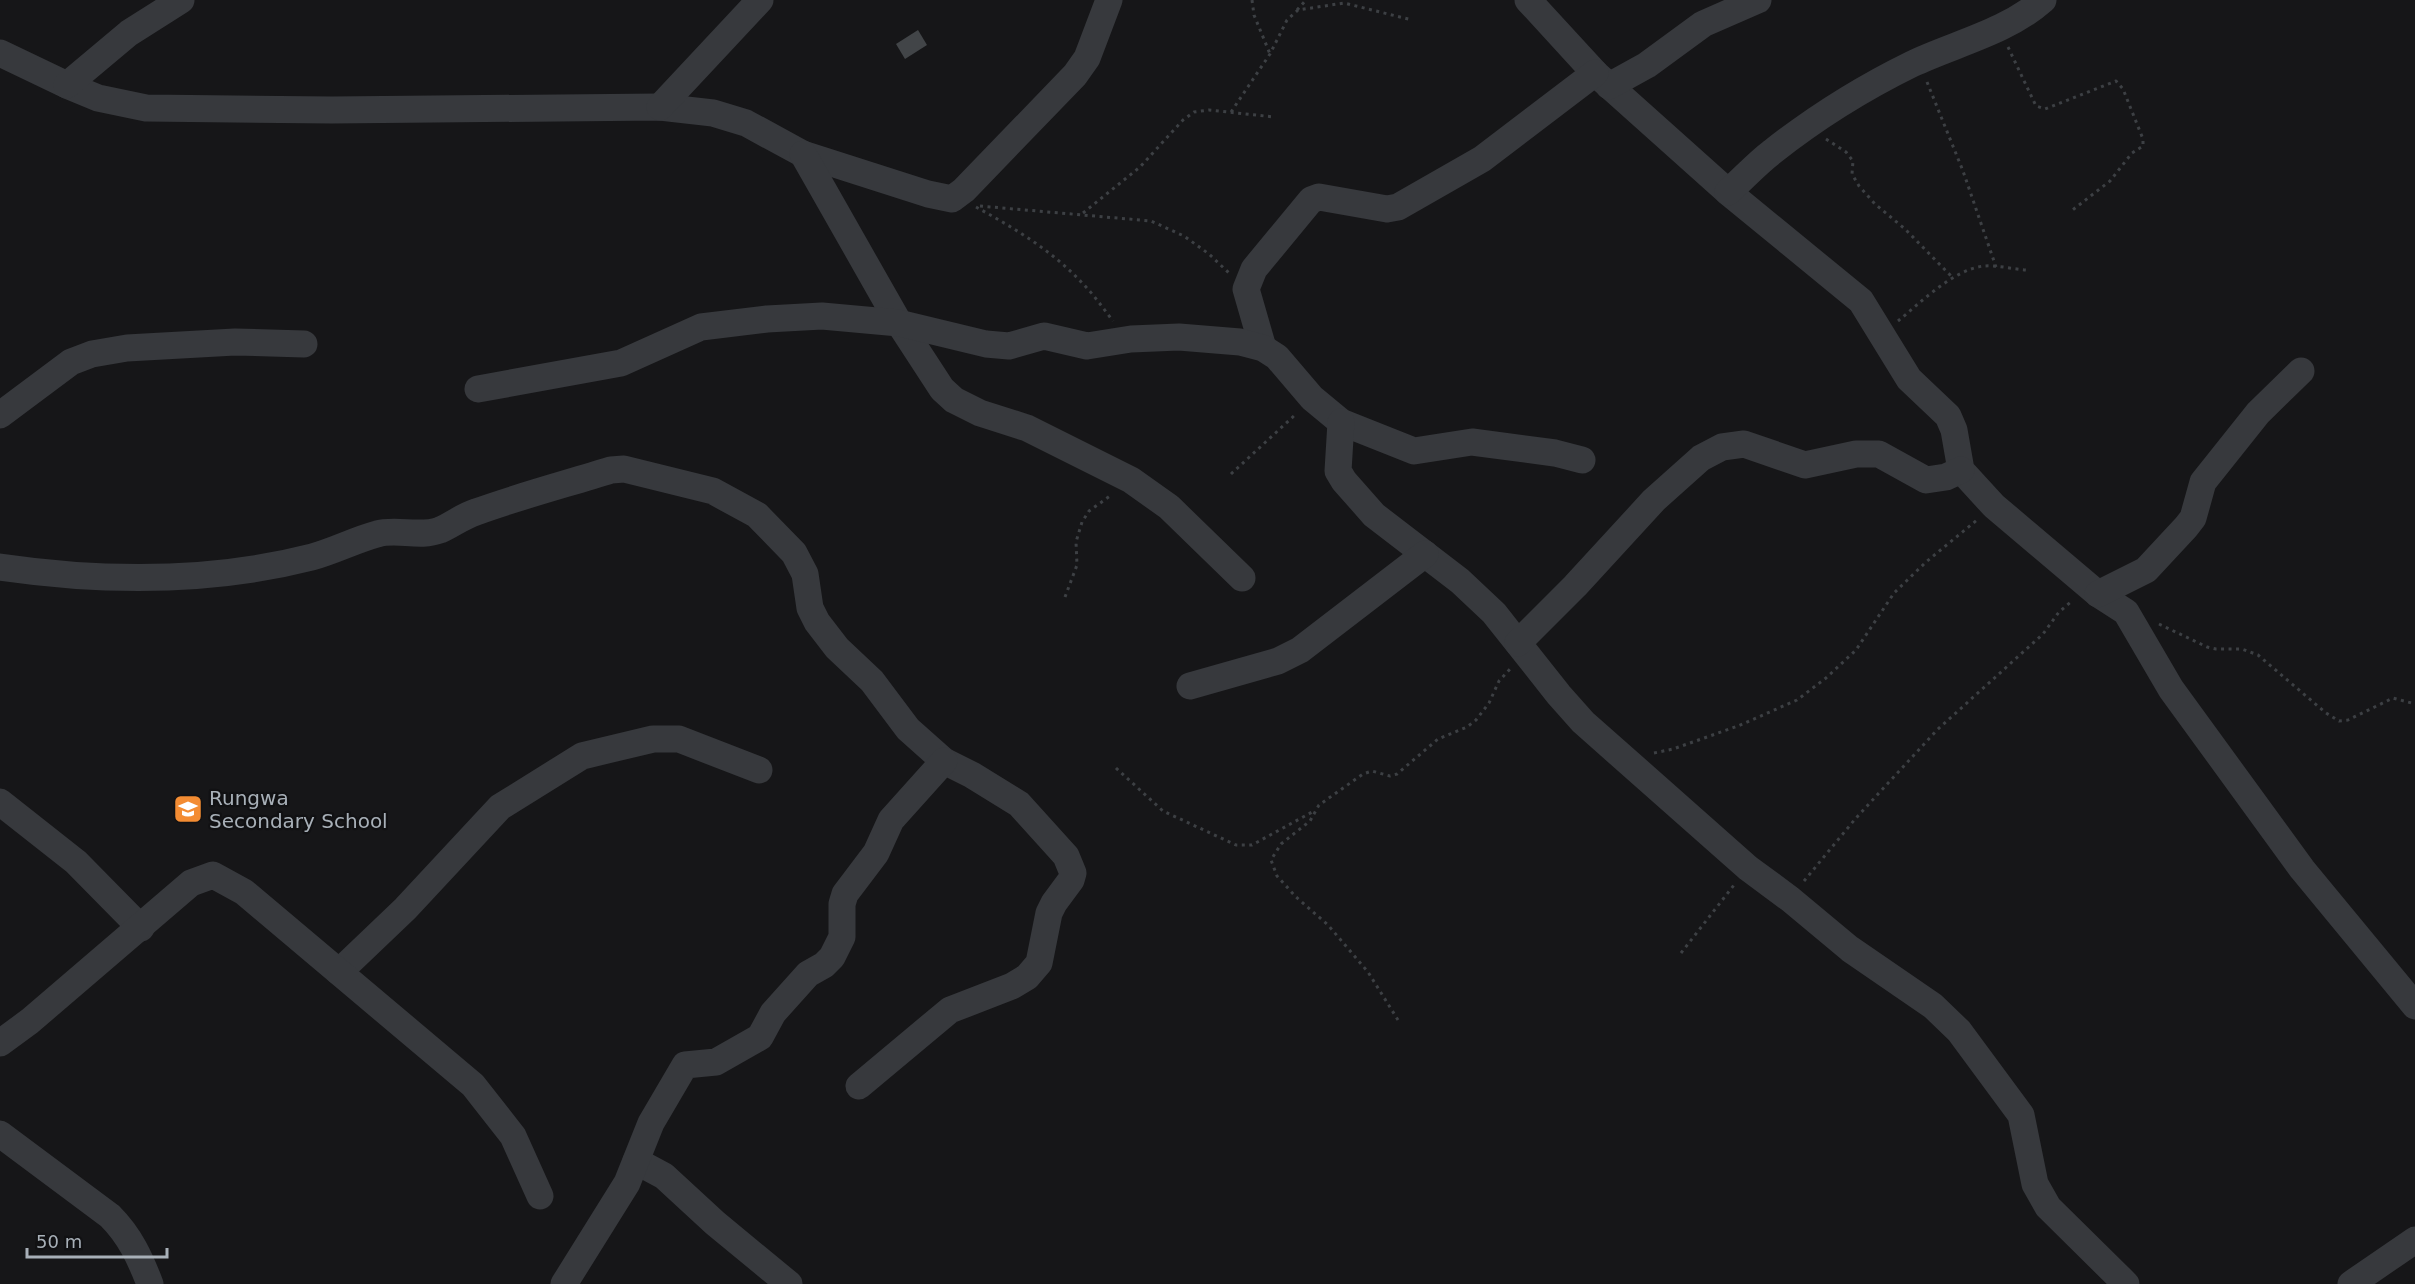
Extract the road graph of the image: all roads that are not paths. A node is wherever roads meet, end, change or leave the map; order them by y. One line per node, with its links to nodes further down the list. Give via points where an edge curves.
1 (181, 0): 9 (street, via 129,33)
2 (760, 0): 10 (street)
3 (1109, 0): 11 (street, via 1087,58 1075,75 952,199)
4 (1528, 0): 8 (street)
5 (1758, 0): 8 (street, via 1703,24 1647,65)
6 (2043, 0): 12 (street, via 2031,11 1908,67 1831,109 1770,153)
7 (0, 53): 9 (street)
8 (1602, 79): 12 (street); 15 (street, via 1482,159 1398,207 1387,209 1319,197 1311,200 1254,268 1246,289)
9 (67, 86): 10 (street, via 98,98 146,108)
10 (660, 107): 11 (street, via 713,113 746,123)
11 (803, 154): 13 (street)
12 (1728, 192): 21 (street, via 1861,301 1909,379 1948,416)
13 (899, 323): 15 (street, via 1009,346 1044,336 1087,346 1131,339 1179,338 1240,342); 17 (street, via 822,316 701,327 621,363); 24 (street, via 942,390 954,400 1027,428 1131,480 1169,507)
14 (304, 344): 18 (street, via 235,342 127,348 92,354 71,362)
15 (1263, 348): 19 (street, via 1277,357 1312,398)
16 (2301, 371): 25 (street, via 2258,413 2203,482 2193,518 2146,570)
17 (478, 389)
18 (0, 415)
19 (1341, 422): 20 (street, via 1413,451 1472,442); 22 (street, via 1340,476 1374,515)
20 (1582, 460)
21 (1962, 471): 25 (street, via 1994,506); 26 (street, via 1926,480 1879,454 1856,454 1805,465 1744,444 1722,447 1701,458 1654,500)
22 (1425, 554): 26 (street, via 1494,613); 27 (street, via 1300,650)
23 (0, 567): 28 (street, via 58,576 108,578 192,576 241,570 312,556 380,533 439,531 473,512 624,469 713,491 757,515 794,553 805,574 810,608 817,622 837,648 872,681 908,729)
24 (1242, 578)
25 (2094, 590): 33 (street, via 2126,612 2171,689 2302,869)
26 (1522, 648): 43 (street, via 1583,722 1748,868 1850,949 1933,1006 1959,1031 2021,1115 2035,1184 2048,1206)
27 (1190, 686)
28 (944, 761): 35 (street, via 1019,804 1066,856 1073,873 1049,913 1039,963 1027,977 950,1010); 37 (street, via 891,820 876,853 845,894 843,937 832,957 808,974 772,1013 759,1037 716,1062 685,1065 651,1123)
29 (759, 770): 32 (street, via 679,739 653,739 582,756 500,807 405,909)
30 (0, 802): 31 (street, via 76,862)
31 (141, 928): 32 (street, via 191,883 213,875 244,892); 34 (street)
32 (339, 972): 38 (street, via 473,1085 513,1136)
33 (2415, 1006)
34 (0, 1043)
35 (859, 1086)
36 (0, 1134): 40 (street, via 110,1216 140,1256)
37 (636, 1161): 41 (street, via 627,1183); 42 (street, via 664,1176)
38 (540, 1196)
39 (2415, 1240): 44 (street)
40 (150, 1284)
41 (564, 1284)
42 (789, 1284)
43 (2126, 1284)
44 (2351, 1284)

